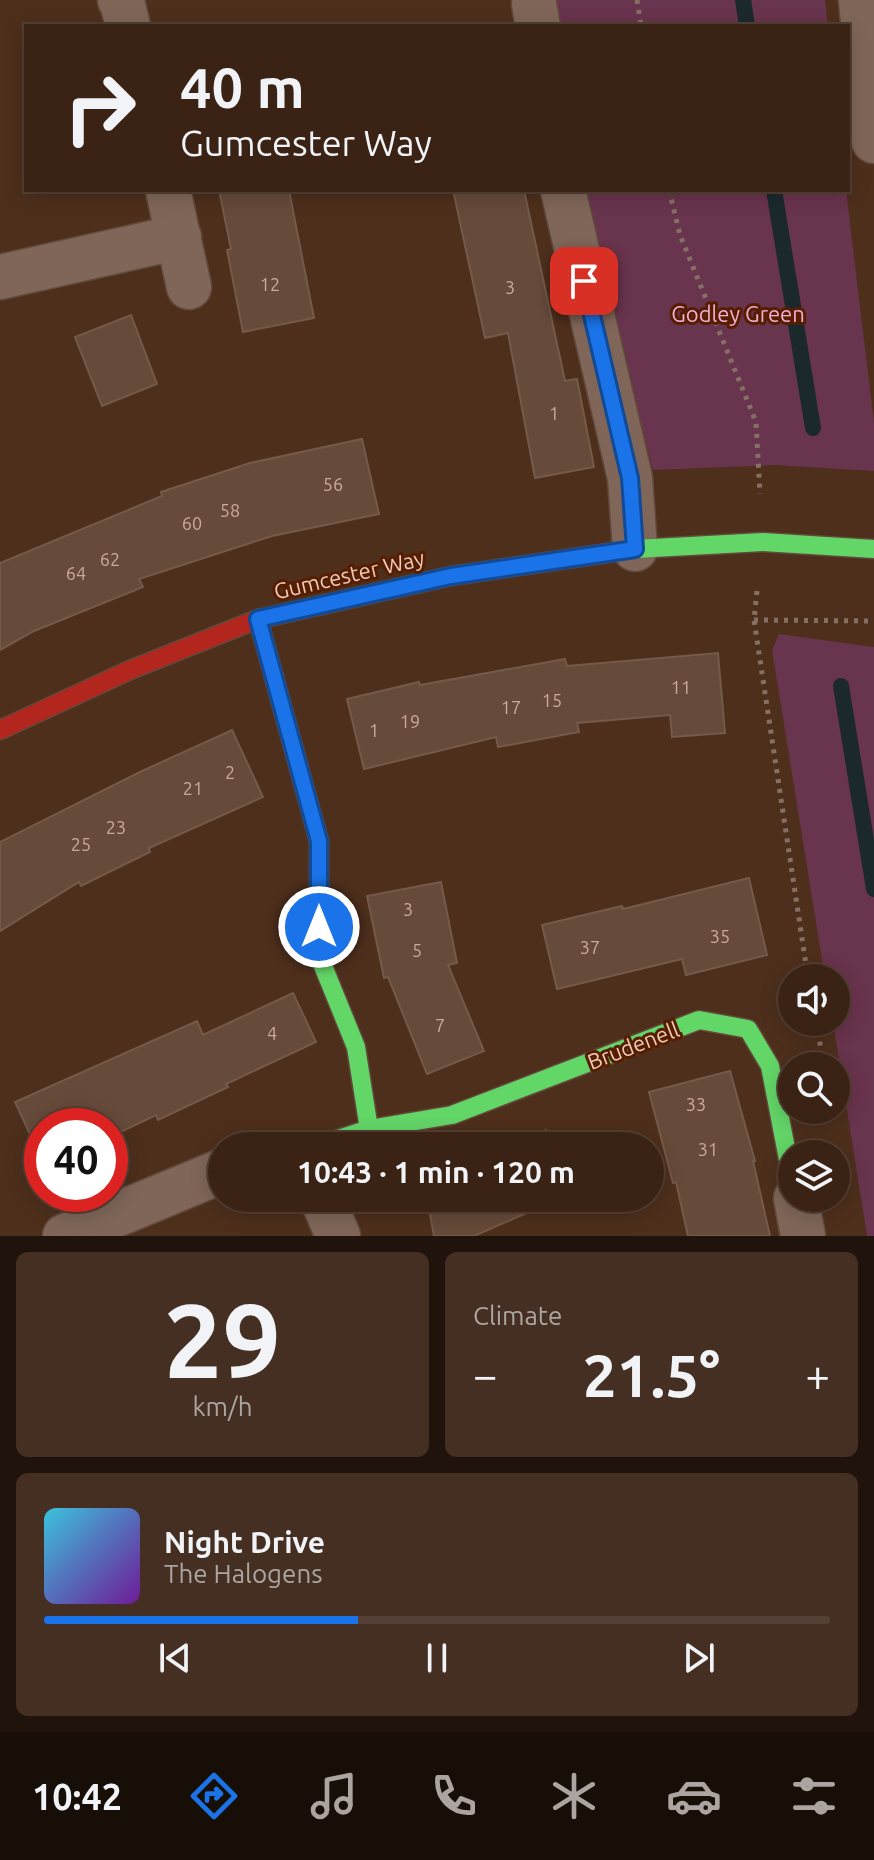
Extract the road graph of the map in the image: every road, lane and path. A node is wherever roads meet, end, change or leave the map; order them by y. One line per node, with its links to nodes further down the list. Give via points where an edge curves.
1 (120, 0): 4 (street)
2 (637, 0): 5 (path)
3 (861, 1): 6 (street)
4 (127, 24)
5 (641, 24)
6 (874, 141)
7 (168, 192): 10 (street)
8 (563, 192): 14 (street, via 630,478)
9 (669, 192): 13 (path, via 680,235 756,422)
10 (179, 237): 11 (street); 12 (street)
11 (0, 277)
12 (189, 287)
13 (763, 542): 14 (street, Gumcester Way); 15 (street, Gumcester Way); 17 (path)
14 (635, 549): 16 (street, Gumcester Way, via 451,576)
15 (874, 549)
16 (258, 619): 19 (street, Gumcester Way); 23 (street, via 319,841 319,956 356,1047)
17 (754, 620): 18 (path); 20 (path)
18 (874, 621)
19 (0, 730)
20 (806, 964)
21 (819, 1036): 22 (path)
22 (822, 1051)
23 (369, 1129): 24 (street, Brudenell); 25 (street, Brudenell, via 452,1115 699,1020 748,1029 770,1066)
24 (360, 1132)
25 (784, 1140)
26 (208, 1177): 29 (street)
27 (328, 1212): 30 (street)
28 (799, 1212): 31 (street)
29 (65, 1236)
30 (338, 1236)
31 (803, 1236)

